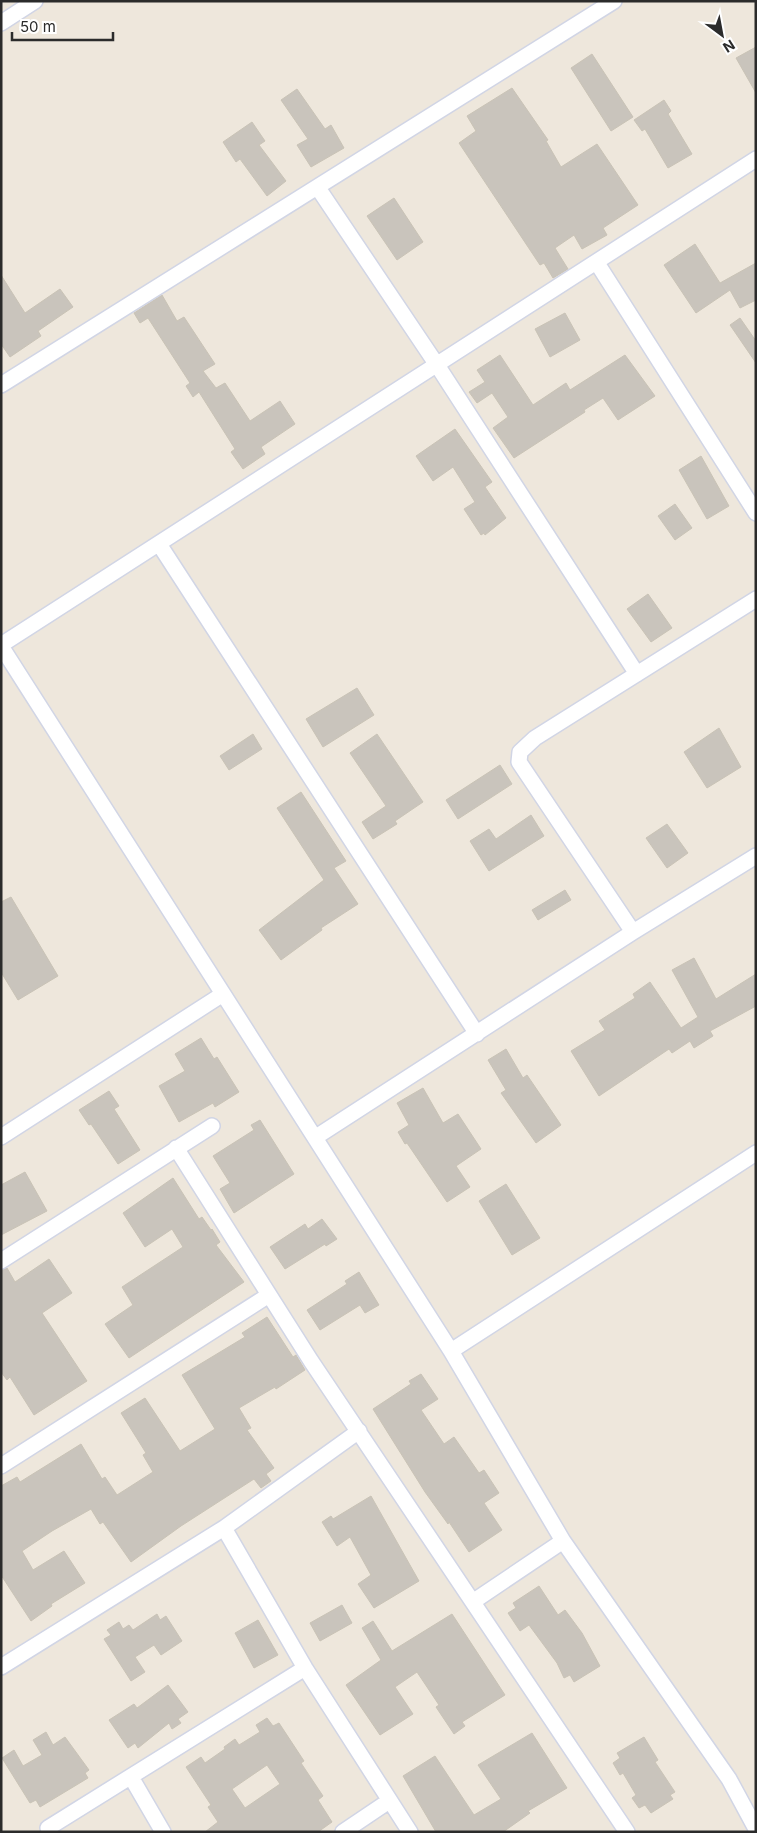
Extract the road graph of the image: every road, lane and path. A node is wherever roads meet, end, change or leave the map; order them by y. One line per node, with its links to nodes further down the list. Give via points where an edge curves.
1 (35, 1): 3 (street)
2 (614, 1): 5 (street)
3 (1, 23)
4 (754, 163): 6 (street)
5 (318, 188): 7 (street); 8 (street)
6 (597, 263): 7 (street); 9 (street)
7 (437, 365): 10 (street); 13 (street)
8 (1, 385)
9 (756, 513)
10 (159, 544): 12 (street); 17 (street)
11 (756, 599): 13 (street)
12 (1, 645): 16 (street)
13 (637, 674): 15 (street, via 528,743 520,752 519,762)
14 (756, 856): 15 (street)
15 (633, 932): 17 (street)
16 (223, 994): 19 (street); 20 (street)
17 (477, 1034): 20 (street)
18 (212, 1126): 21 (street)
19 (1, 1137)
20 (316, 1137): 25 (street)
21 (176, 1148): 23 (street); 24 (street)
22 (756, 1153): 25 (street)
23 (1, 1261)
24 (269, 1295): 26 (street); 27 (street)
25 (450, 1351): 29 (street)
26 (359, 1431): 28 (street); 30 (street)
27 (1, 1466)
28 (224, 1528): 31 (street); 32 (street)
29 (563, 1541): 30 (street); 36 (street, via 729,1780)
30 (474, 1601): 40 (street)
31 (1, 1667)
32 (305, 1668): 33 (street); 34 (street)
33 (131, 1777): 35 (street); 37 (street)
34 (390, 1801): 38 (street); 39 (street)
35 (48, 1828)
36 (756, 1829)
37 (163, 1832)
38 (343, 1832)
39 (410, 1832)
40 (627, 1832)

